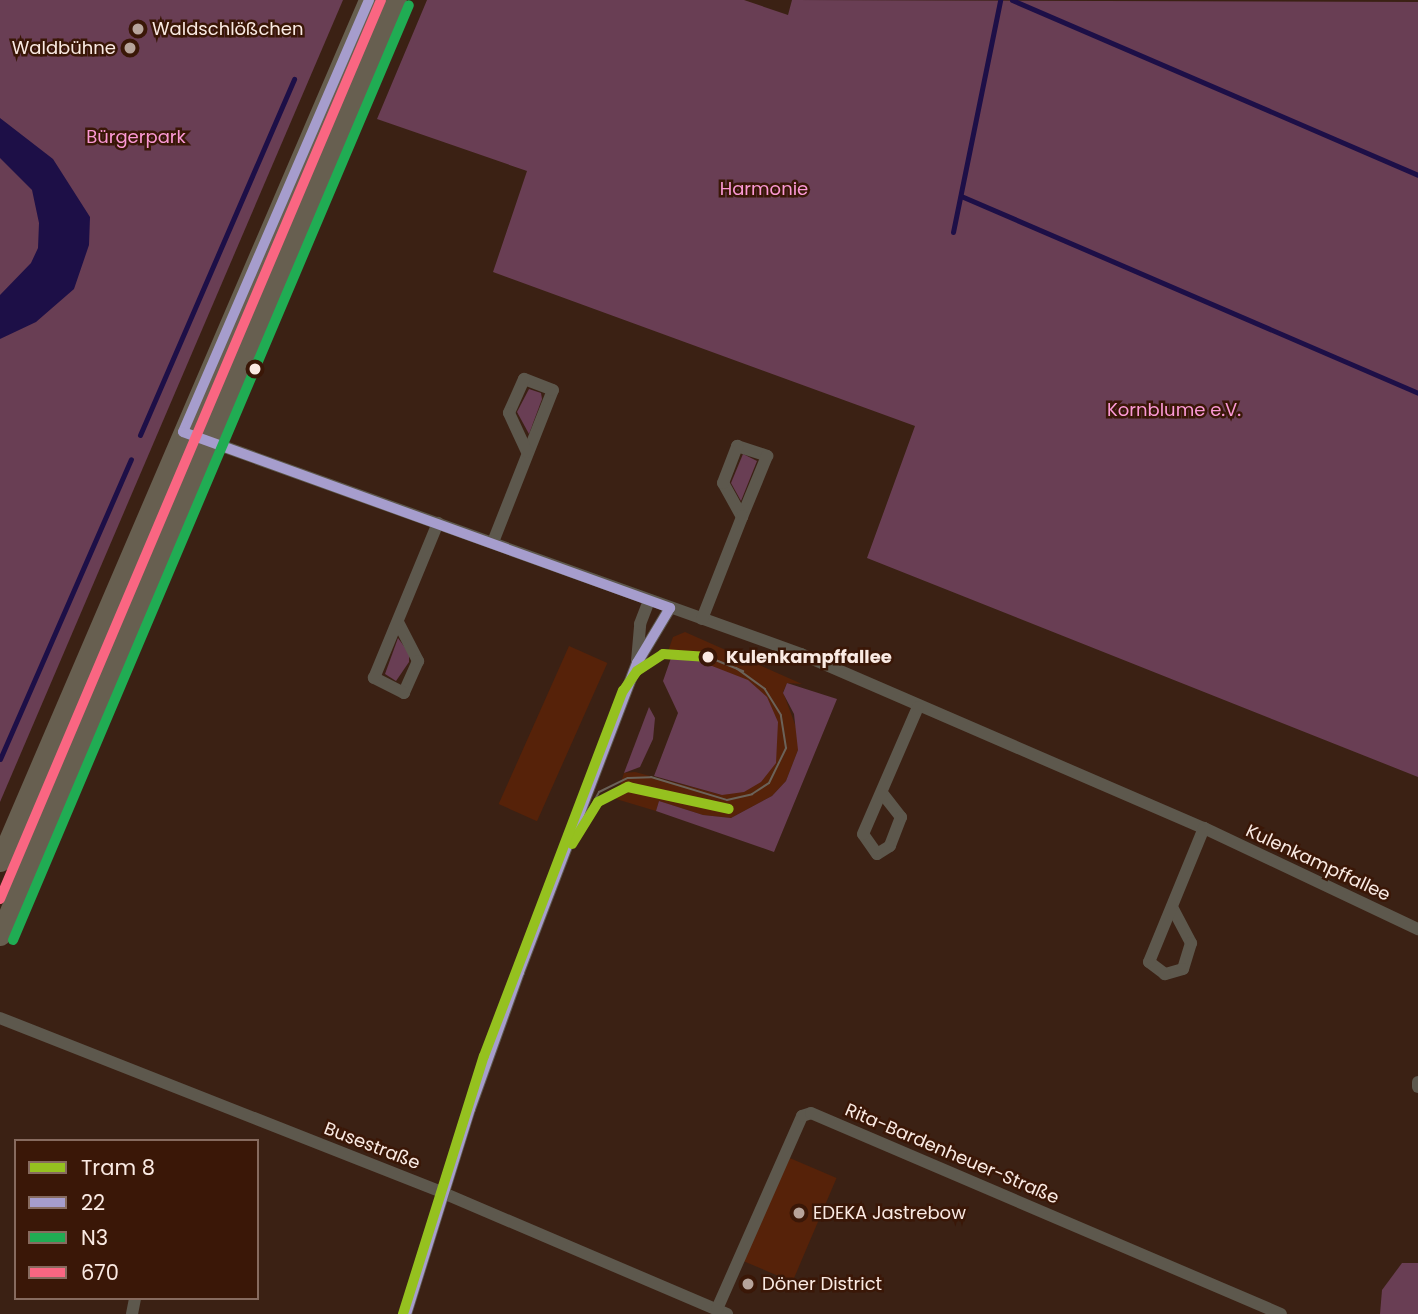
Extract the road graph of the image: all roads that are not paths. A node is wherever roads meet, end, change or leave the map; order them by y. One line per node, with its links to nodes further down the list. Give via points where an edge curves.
1 (369, 0): 3 (main road)
2 (396, 0): 4 (main road)
3 (183, 432): 4 (street, Kulenkampffallee); 17 (main road)
4 (209, 443): 7 (street, Kulenkampffallee); 20 (main road)
5 (527, 452): 5 (street, via 553,390 524,379 509,413); 8 (street)
6 (742, 517): 6 (street, via 767,456 737,446 723,483); 11 (street)
7 (438, 523): 8 (street, Kulenkampffallee); 12 (street)
8 (493, 542): 9 (street, Kulenkampffallee)
9 (649, 600): 10 (street, Kulenkampffallee); 13 (street, via 640,624)
10 (670, 607): 11 (street, Kulenkampffallee); 13 (street)
11 (702, 619): 14 (street, Kulenkampffallee, via 801,654)
12 (399, 624): 12 (street, via 374,678 404,693 418,661)
13 (637, 663): 22 (street, via 515,983)
14 (919, 707): 15 (street); 16 (street, Kulenkampffallee)
15 (882, 793)
16 (1204, 828): 18 (street); 19 (street, Kulenkampffallee)
17 (0, 861)
18 (1172, 908): 18 (street, via 1149,962 1164,974 1182,969 1191,943)
19 (1418, 929)
20 (0, 935)
21 (0, 1018): 22 (street, Busestraße)
22 (445, 1193): 23 (street, Busestraße); 24 (street)
23 (722, 1312): 25 (street, Rita-Bardenheuer-Straße, via 802,1116 811,1114)
24 (406, 1314)
25 (1281, 1314)

